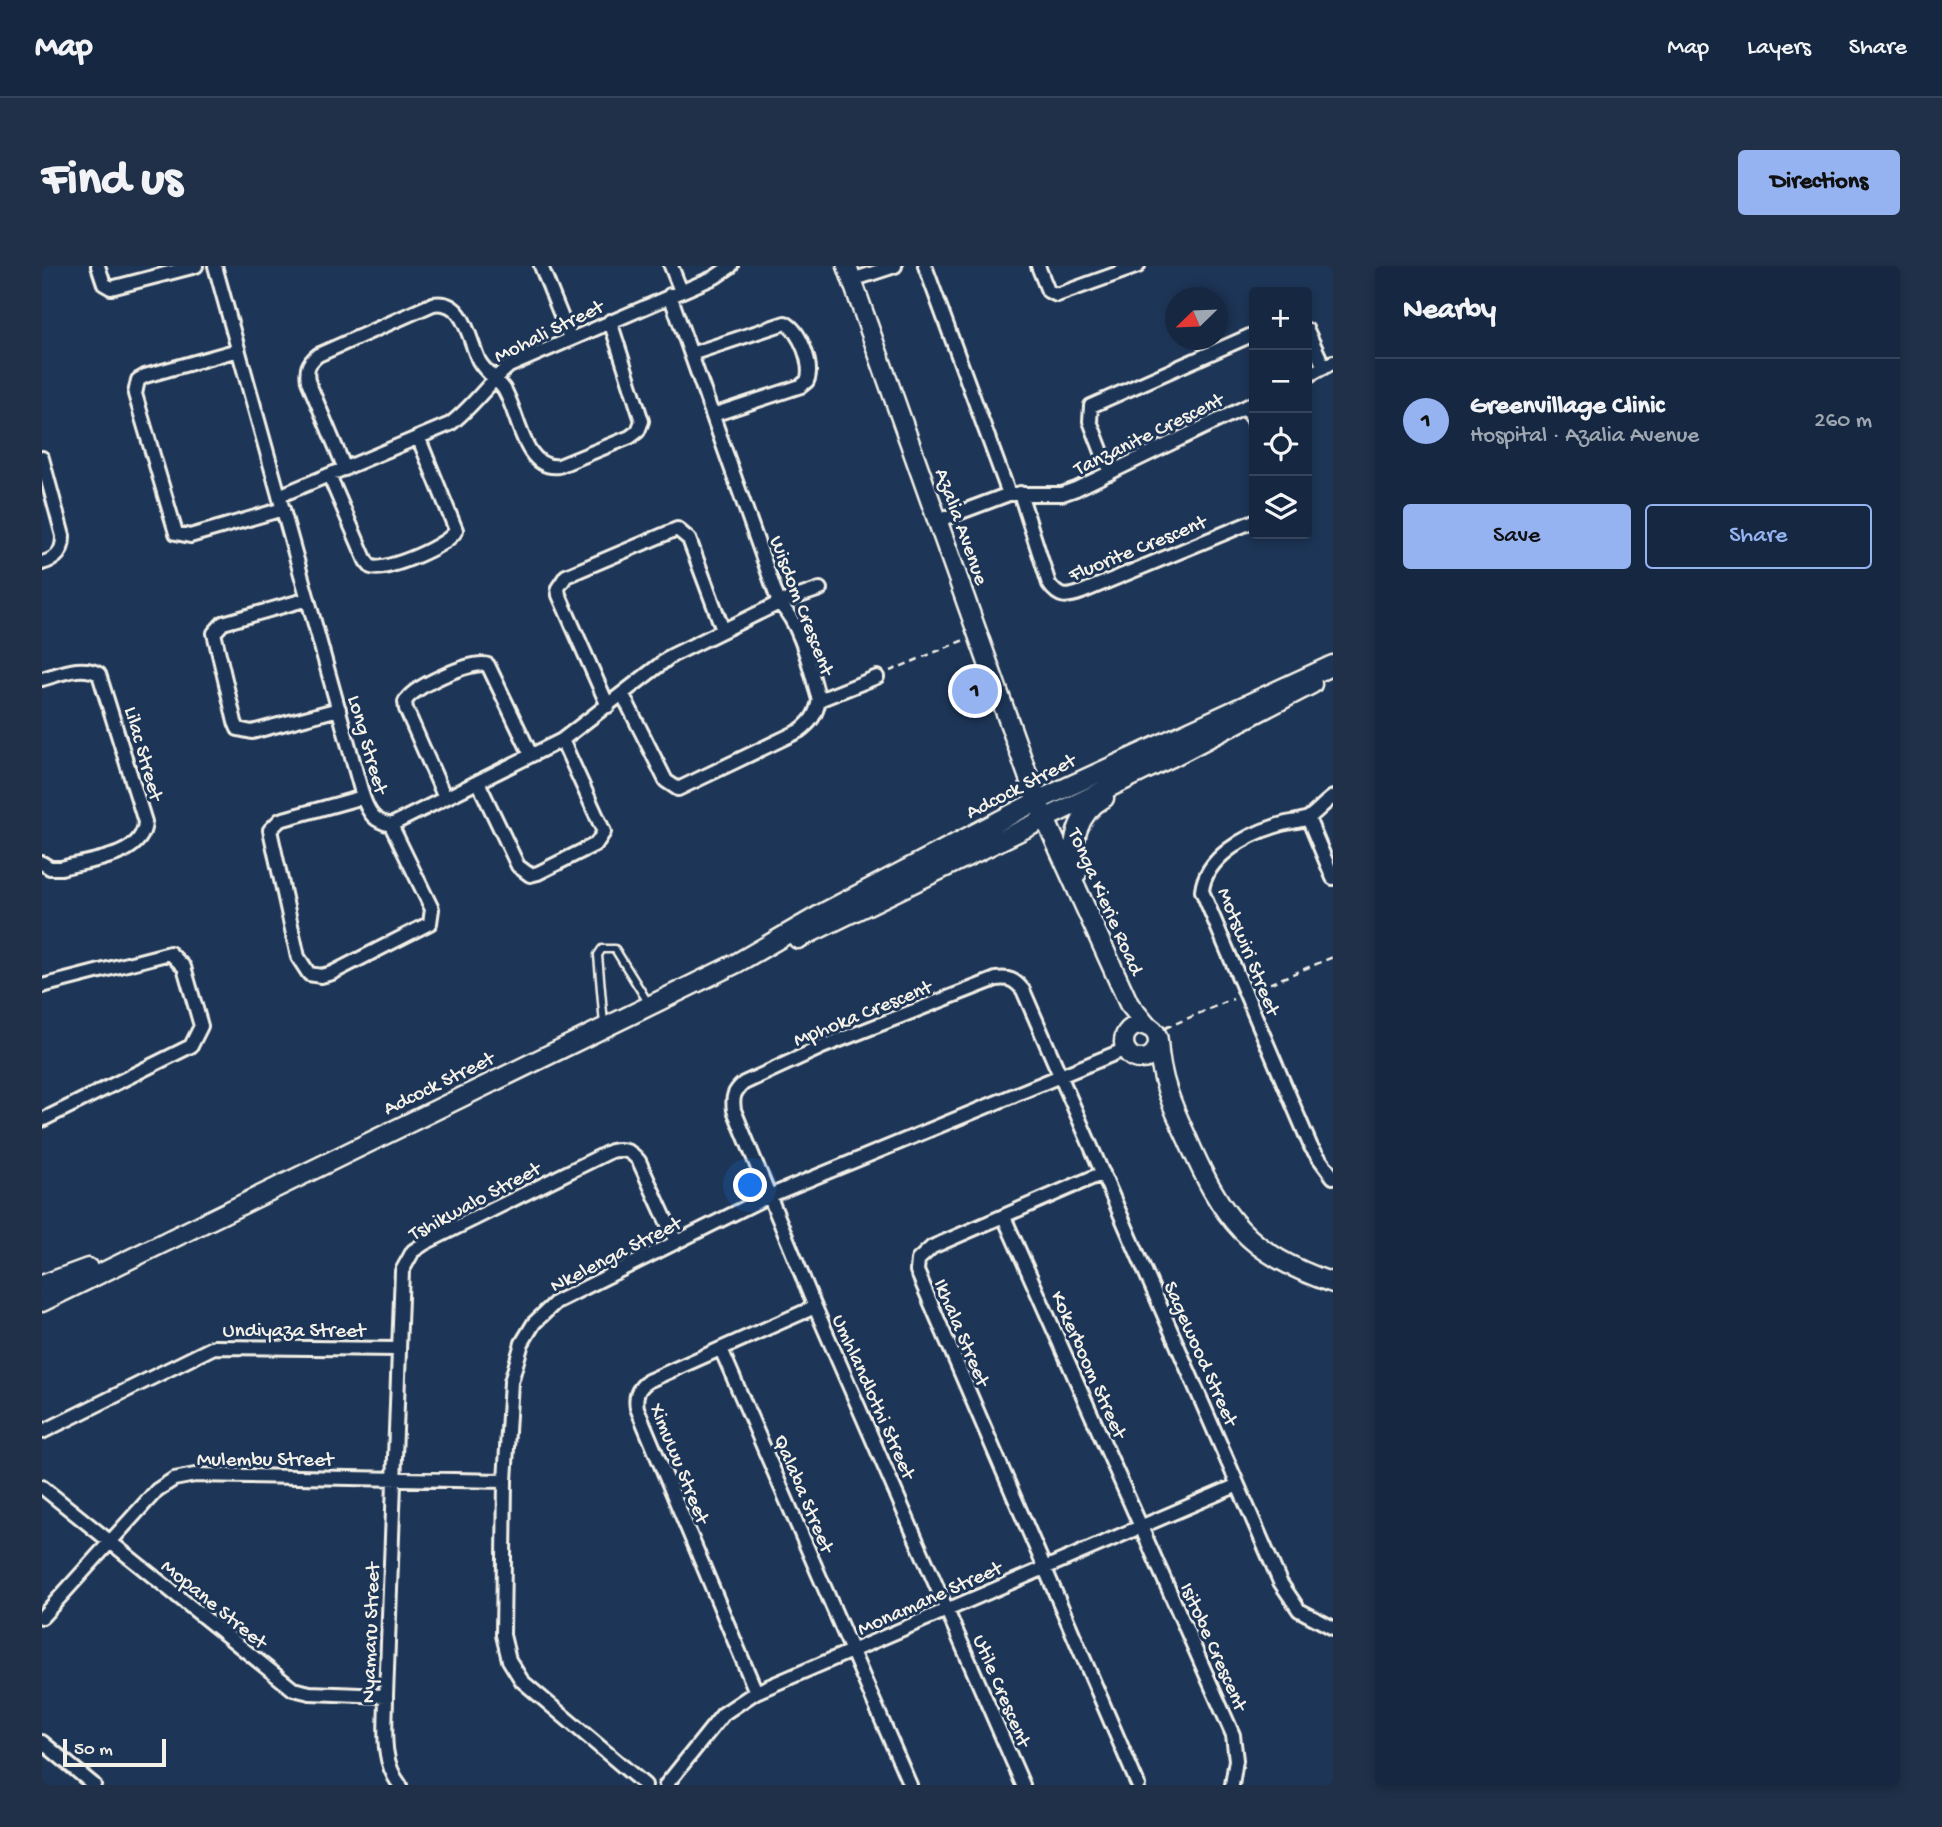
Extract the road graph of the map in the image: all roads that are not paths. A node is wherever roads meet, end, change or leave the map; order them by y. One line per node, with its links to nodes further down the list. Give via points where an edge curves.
1 (97, 266): 2 (street, via 104,284 111,288)
2 (197, 266)
3 (215, 266): 17 (street, Long Street)
4 (541, 266): 15 (street)
5 (671, 266): 12 (street, Wisdom Crescent)
6 (731, 266): 12 (street, Mohali Street)
7 (895, 266): 11 (street)
8 (925, 266): 29 (street, Fluorite Crescent)
9 (1038, 266): 10 (street, via 1048,291 1056,295)
10 (1139, 266)
11 (849, 273): 31 (main road, Azalia Avenue)
12 (676, 293): 13 (street, Mohali Street); 18 (street, Wisdom Crescent)
13 (610, 321): 15 (street, Mohali Street); 21 (street, via 641,411 642,421 630,437 559,466 539,463)
14 (1249, 336): 27 (street, via 1091,405 1090,421)
15 (570, 338): 21 (street, Mohali Street, via 509,366)
16 (1312, 338): 19 (street)
17 (238, 350): 30 (street, Long Street); 30 (street, Mohali Street, via 145,376 138,380 135,394 176,533 190,536)
18 (691, 354): 23 (street, Wisdom Crescent); 23 (street, via 785,323 796,332 810,366 801,386)
19 (1328, 365): 20 (street)
20 (1312, 373)
21 (494, 379): 24 (street, Mohali Street, via 468,410); 26 (street, via 480,363 461,315 444,302 318,355 306,371 308,382)
22 (1249, 406): 27 (street, Tanzanite Crescent)
23 (713, 415): 36 (street, Wisdom Crescent)
24 (419, 439): 26 (street, Mohali Street); 28 (street, via 456,530 448,541 385,568 366,561)
25 (42, 458): 33 (street, via 63,547 58,556)
26 (345, 469): 28 (street, Mohali Street)
27 (1110, 473): 29 (street, Tanzanite Crescent, via 1062,494)
28 (329, 475): 30 (street, Mohali Street)
29 (1014, 494): 31 (street, Tanzanite Crescent); 32 (street, Fluorite Crescent, via 1049,584 1063,597)
30 (281, 502): 35 (street, Long Street)
31 (937, 521): 52 (main road, Azalia Avenue)
32 (1249, 523)
33 (42, 563)
34 (820, 589): 36 (street, Long Street)
35 (308, 599): 44 (street, Long Street); 44 (street, via 217,627 214,641 235,722 238,729 252,732)
36 (779, 603): 37 (street, Long Street); 42 (street, Wisdom Crescent, via 789,612)
37 (723, 630): 41 (street, Long Street, via 655,666); 43 (street, via 689,539 677,529 566,576 559,595)
38 (1333, 667): 47 (main road, Adcock Street); 52 (main road, Adcock Street)
39 (877, 677): 42 (street)
40 (42, 679): 55 (street, Lilac Street, via 79,669 99,674 145,822 142,839 127,850 61,868)
41 (623, 695): 42 (street, Wisdom Crescent, via 666,781 678,789 799,731 810,724); 43 (street, Long Street)
42 (818, 700)
43 (608, 706): 45 (street, Long Street)
44 (339, 709): 49 (street, Long Street)
45 (562, 740): 46 (street, Long Street); 48 (street, via 604,832 596,844 561,862 538,873 523,872)
46 (531, 755): 48 (street, Long Street); 51 (street, via 488,665 474,663 414,691 405,702 407,709)
47 (1170, 758): 52 (main road, Adcock Street); 57 (main road, via 1083,815 1074,863)
48 (478, 782): 51 (street, Long Street)
49 (363, 797): 54 (street, Long Street, via 377,822); 54 (street, via 280,820 270,830 298,957 309,974 332,973 430,923 432,909)
50 (1333, 797): 53 (street, Motswiri Street)
51 (445, 798): 54 (street, Long Street)
52 (1040, 809): 57 (main road, Tonga Kierie Road); 60 (main road, Adcock Street, via 815,917 737,964)
53 (1308, 818): 56 (street); 68 (street, Motswiri Street, via 1272,827 1223,855 1203,878 1202,891 1311,1147)
54 (391, 825)
55 (42, 863)
56 (1333, 877)
57 (1085, 902): 59 (main road, Tonga Kierie Road)
58 (42, 986): 66 (street, via 170,953 184,967 201,1026 191,1046)
59 (1129, 1004): 62 (main road, Tonga Kierie Road); 63 (main road, Tonga Kierie Road)
60 (650, 1005): 61 (main road, Adcock Street); 61 (lane, via 615,949 602,949 598,955)
61 (604, 1027): 71 (main road, Adcock Street)
62 (1153, 1034): 63 (main road, via 1134,1027); 63 (main road, via 1149,1057); 65 (main road)
63 (1128, 1046): 64 (street, Nkelenga Street); 65 (main road)
64 (1059, 1073): 67 (street, Sagewood Street); 69 (street, Nkelenga Street); 69 (street, Mphoka Crescent, via 1023,990 1007,977 822,1047 744,1083 732,1099)
65 (1164, 1088): 73 (main road, via 1208,1185 1232,1222 1292,1269)
66 (42, 1120)
67 (1103, 1173): 70 (street, Ikhala Street); 82 (street, Sagewood Street)
68 (1333, 1177)
69 (769, 1196): 72 (street, Nkelenga Street); 76 (street, Umhlandlothi Street)
70 (1004, 1217): 84 (street, Kokerboom Street); 86 (street, Ikhala Street, via 932,1247 918,1261 917,1271)
71 (160, 1242): 74 (main road, Adcock Street); 75 (main road, Adcock Street)
72 (676, 1242): 77 (street, Tshikwalo Street, via 639,1161 622,1149 611,1151 413,1251 402,1271); 81 (street, Nkelenga Street, via 556,1302 534,1323 522,1343 511,1382)
73 (1333, 1283)
74 (42, 1285)
75 (42, 1302)
76 (816, 1307): 78 (street, Ximuwu Street); 87 (street, Umhlandlothi Street)
77 (398, 1349): 79 (street, Undiyaza Street, via 214,1347); 80 (street, Tshikwalo Street)
78 (721, 1349): 90 (street, Qalaba Street); 91 (street, Ximuwu Street, via 648,1381 635,1398)
79 (42, 1432)
80 (394, 1479): 81 (street, Mulembu Street); 85 (street, Mulembu Street, via 195,1475 174,1479 157,1490); 92 (street, Nyamaru Street)
81 (505, 1481): 96 (street, Nkelenga Street, via 503,1635 509,1660 522,1681)
82 (1238, 1485): 84 (street, Monamane Street); 89 (street, Sagewood Street, via 1289,1599 1311,1618)
83 (42, 1487): 85 (street, Mopane Street)
84 (1141, 1527): 86 (street, Monamane Street); 101 (street, Isitobe Crescent, via 1233,1735 1236,1760)
85 (110, 1542): 88 (street, Mulembu Street); 92 (street, Mopane Street, via 293,1689)
86 (1044, 1568): 87 (street, Monamane Street); 100 (street)
87 (948, 1610): 90 (street, Monamane Street); 99 (street, Utile Crescent)
88 (42, 1617)
89 (1333, 1628)
90 (853, 1652): 91 (street, Monamane Street); 98 (street)
91 (756, 1692): 97 (street, Monamane Street, via 723,1714)
92 (386, 1696): 95 (street, Nyamaru Street, via 386,1749 390,1770)
93 (42, 1742): 94 (street)
94 (94, 1785)
95 (400, 1785)
96 (645, 1785)
97 (666, 1785)
98 (910, 1785)
99 (1023, 1785)
100 (1138, 1785)
101 (1231, 1785)

